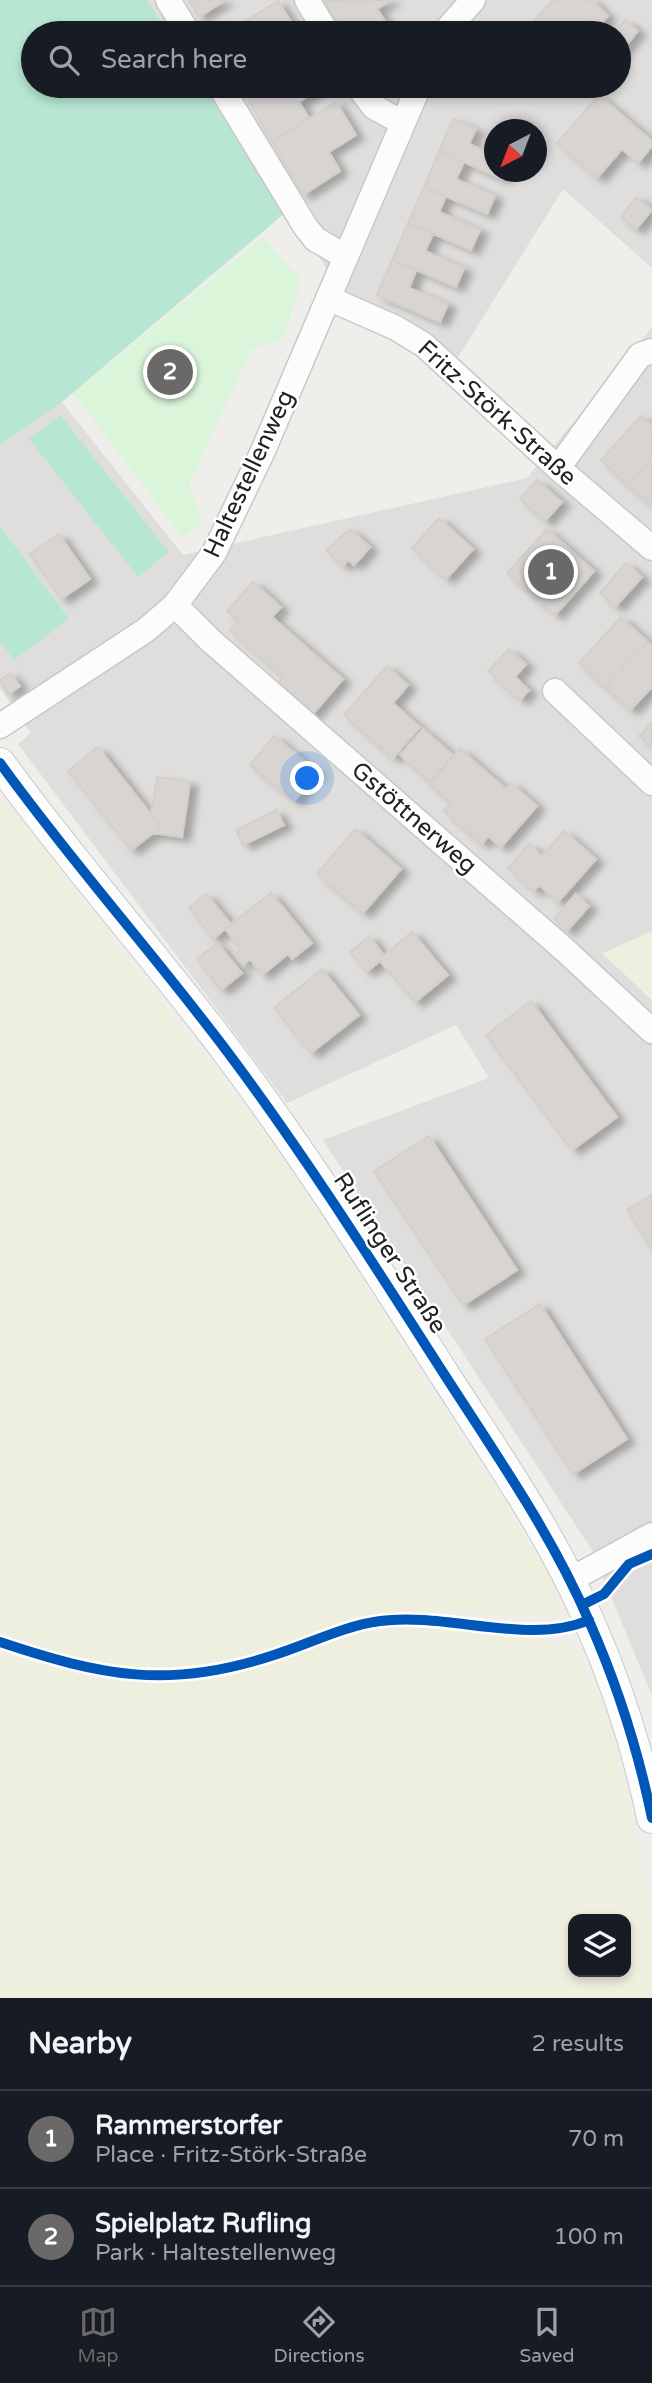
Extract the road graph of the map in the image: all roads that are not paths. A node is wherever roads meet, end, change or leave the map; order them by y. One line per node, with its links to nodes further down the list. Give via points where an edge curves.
1 (168, 0): 4 (street)
2 (307, 0): 5 (street)
3 (473, 0): 6 (street)
4 (181, 21)
5 (320, 21)
6 (455, 21)
7 (227, 98): 11 (street, via 305,226 315,239)
8 (367, 98): 10 (street)
9 (414, 98): 10 (street, Haltestellenweg)
10 (403, 123): 11 (street, Haltestellenweg)
11 (346, 257): 12 (street, Haltestellenweg)
12 (328, 298): 14 (street, Fritz-Störk-Straße, via 424,345); 16 (street, Haltestellenweg, via 214,554)
13 (652, 352): 14 (street, via 640,355)
14 (558, 468): 15 (street, Fritz-Störk-Straße)
15 (652, 548)
16 (175, 605): 18 (street, Haltestellenweg); 21 (street, Gstöttnerweg)
17 (555, 691): 20 (street)
18 (0, 726)
19 (0, 763): 23 (street, Ruflinger Straße, via 280,1125 459,1397)
20 (652, 783)
21 (652, 1031)
22 (652, 1535): 23 (street)
23 (570, 1580): 24 (street, Ruflinger Straße, via 616,1688)
24 (652, 1818)

